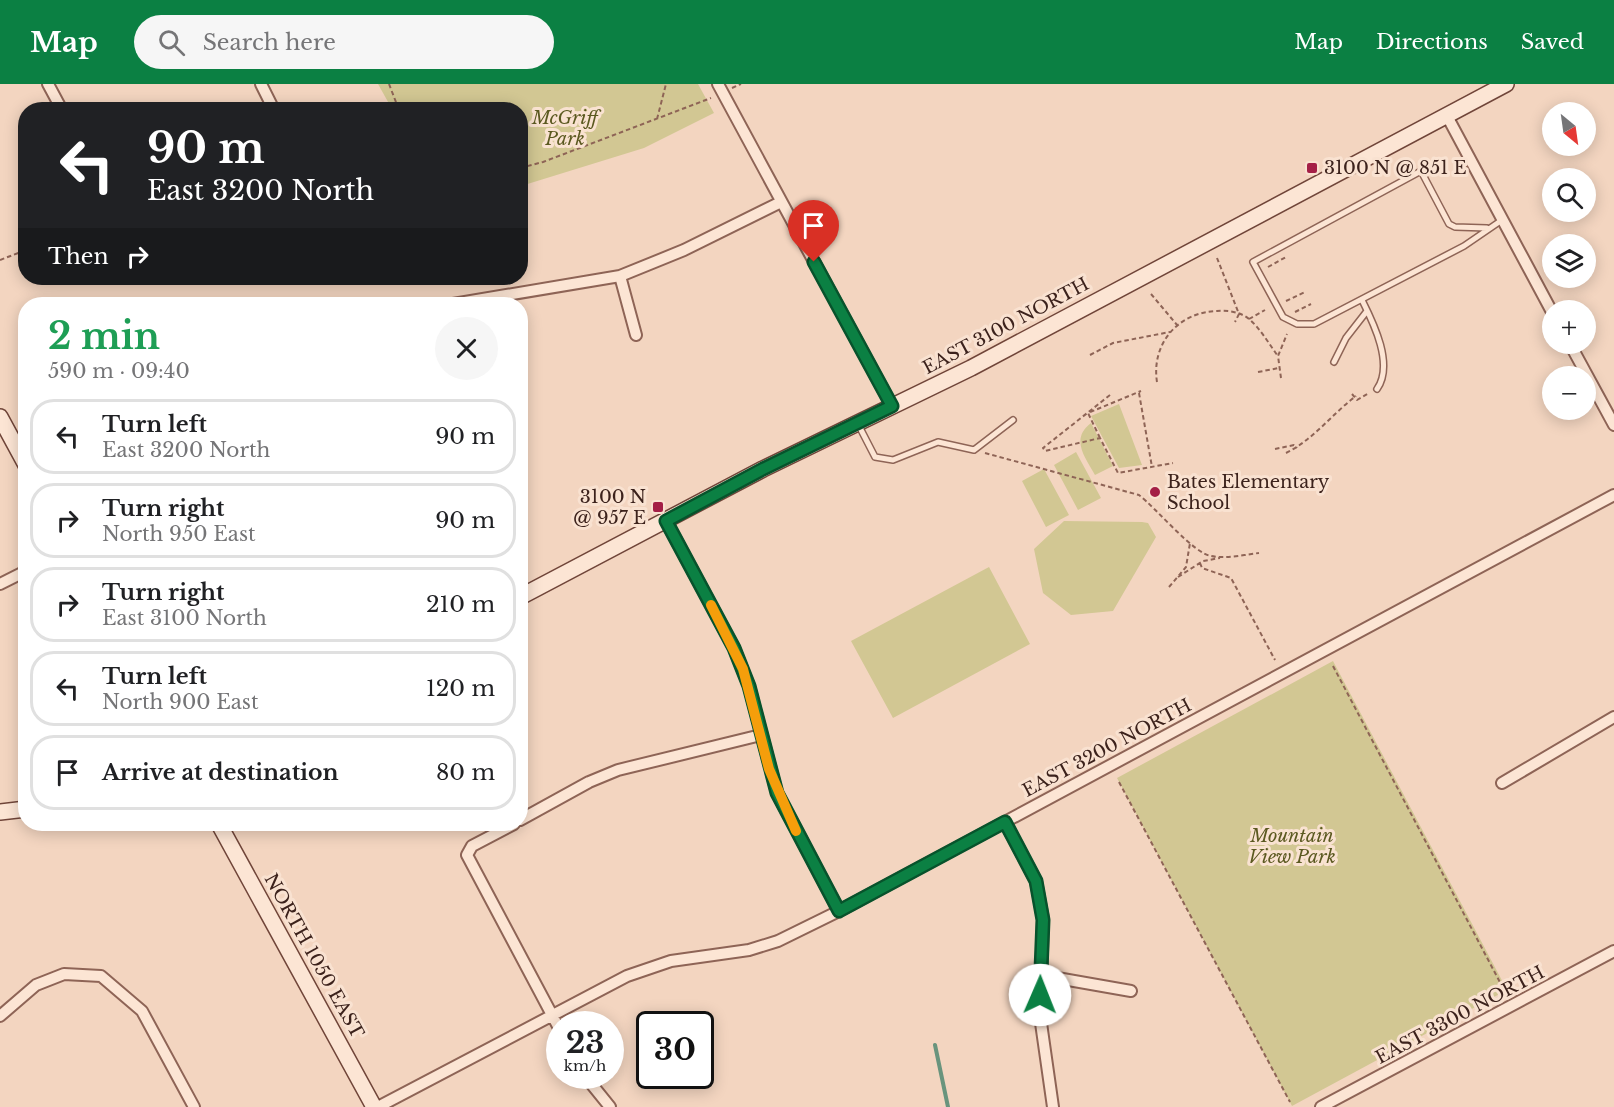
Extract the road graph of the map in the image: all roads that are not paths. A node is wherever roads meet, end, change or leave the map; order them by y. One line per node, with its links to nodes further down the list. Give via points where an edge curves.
1 (48, 84): 5 (street)
2 (261, 84): 6 (street)
3 (718, 84): 8 (street)
4 (1506, 84): 7 (main road, EAST 3100 NORTH)
5 (58, 102)
6 (267, 102)
7 (1447, 116): 9 (street); 20 (main road, EAST 3100 NORTH)
8 (782, 202): 11 (street); 20 (street)
9 (1503, 220): 10 (lane); 14 (street)
10 (1488, 228): 13 (lane, via 1464,246); 13 (lane, via 1449,224 1421,171 1253,262 1283,317 1297,324 1314,324)
11 (620, 276): 12 (street); 16 (street)
12 (495, 297)
13 (1362, 300): 15 (lane)
14 (1546, 300)
15 (1367, 311): 18 (lane); 19 (lane, via 1384,363 1383,380)
16 (636, 335)
17 (1575, 354): 24 (street)
18 (1334, 362)
19 (1377, 389)
20 (892, 406): 23 (main road, EAST 3100 NORTH)
21 (0, 417): 25 (main road)
22 (1013, 420): 23 (lane, via 974,450 938,442 893,460 875,457)
23 (857, 423): 27 (main road, EAST 3100 NORTH)
24 (1614, 425)
25 (18, 450)
26 (1614, 495): 37 (street, EAST 3200 NORTH)
27 (666, 521): 30 (main road, EAST 3100 NORTH); 32 (street, via 734,648 749,686)
28 (18, 575): 29 (street)
29 (0, 585)
30 (528, 593)
31 (1614, 717): 33 (street)
32 (761, 735): 36 (street, via 618,770); 40 (street, via 785,810)
33 (1502, 783)
34 (18, 810): 35 (main road)
35 (0, 812)
36 (528, 816)
37 (1005, 822): 40 (street, EAST 3200 NORTH); 42 (street, via 1036,881 1043,920)
38 (223, 831): 50 (main road, NORTH 1050 EAST)
39 (501, 831): 44 (street, via 472,846 467,855)
40 (839, 911): 45 (street, EAST 3200 NORTH, via 749,950 671,962 627,976)
41 (1614, 951): 53 (street, EAST 3300 NORTH)
42 (1040, 975): 43 (street); 52 (street, via 1040,1016)
43 (1131, 991)
44 (550, 1011)
45 (560, 1011)
46 (0, 1016): 49 (street, via 36,985 64,974 101,976 142,1011)
47 (546, 1018): 50 (street, EAST 3200 NORTH)
48 (595, 1089): 51 (street)
49 (194, 1107)
50 (376, 1107)
51 (610, 1107)
52 (1053, 1107)
53 (1322, 1107)

